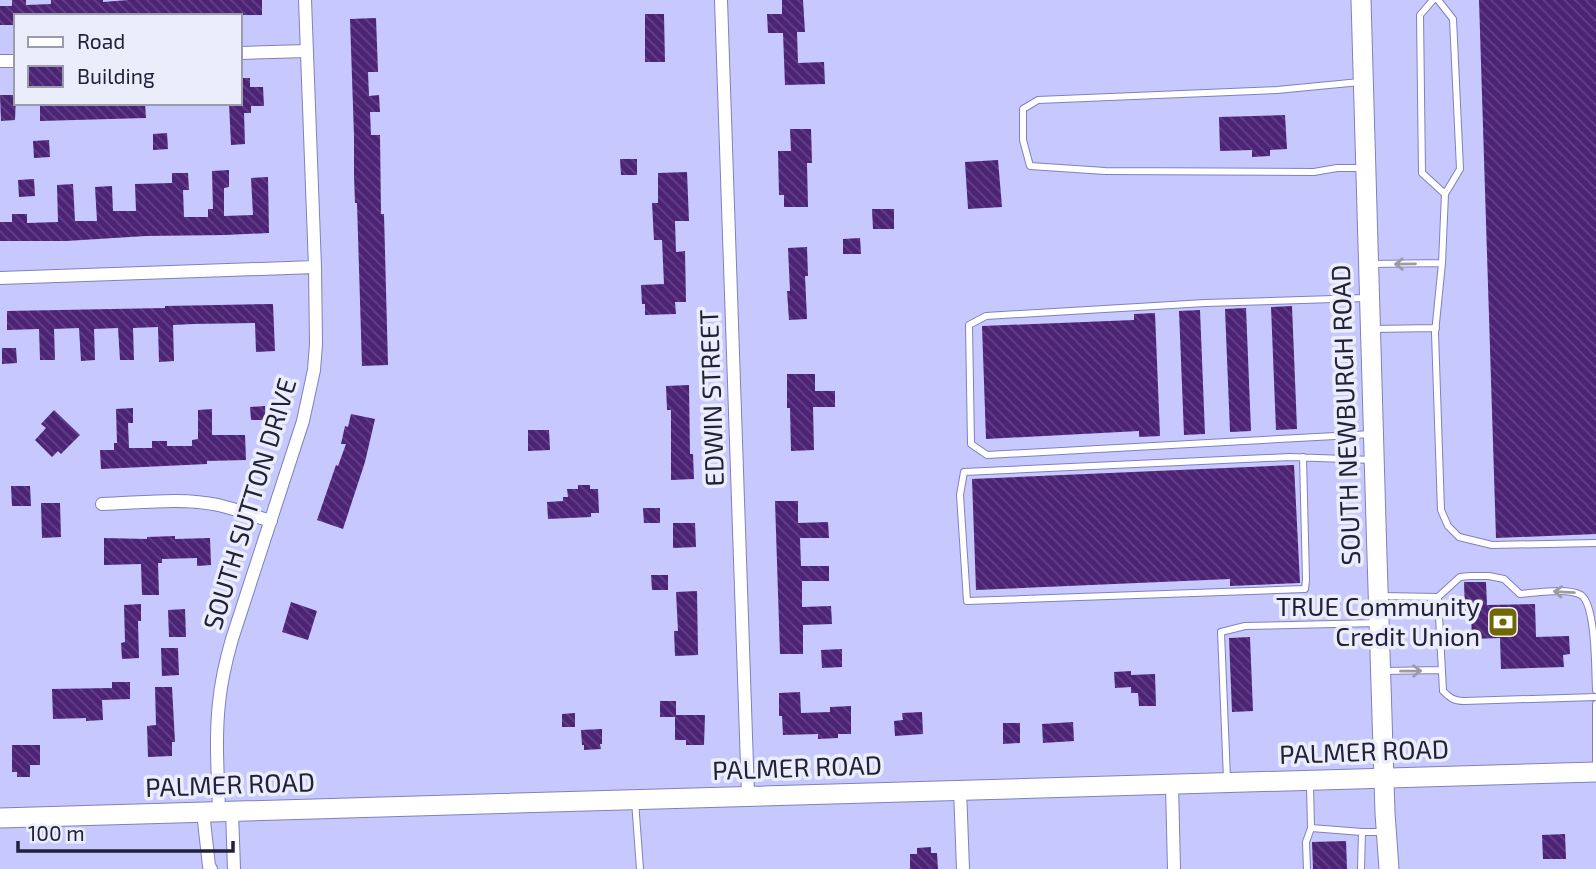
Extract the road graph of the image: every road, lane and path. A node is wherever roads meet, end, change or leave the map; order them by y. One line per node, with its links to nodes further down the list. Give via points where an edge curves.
1 (306, 0): 5 (street, SOUTH SUTTON DRIVE)
2 (721, 0): 37 (street, EDWIN STREET)
3 (1361, 0): 7 (street, SOUTH NEWBURGH ROAD)
4 (1436, 0): 9 (lane, via 1453,19 1460,169); 9 (lane, via 1420,15 1422,173)
5 (307, 51): 6 (street); 12 (street, SOUTH SUTTON DRIVE)
6 (242, 53)
7 (1363, 82): 8 (street, SOUTH NEWBURGH ROAD); 8 (lane, via 1038,100 1023,109 1023,140 1030,166 1105,171)
8 (1365, 168): 11 (street, SOUTH NEWBURGH ROAD)
9 (1445, 194): 10 (lane)
10 (1442, 263): 11 (lane, one-way to 11); 15 (lane)
11 (1367, 264): 14 (street, SOUTH NEWBURGH ROAD)
12 (315, 267): 13 (street); 21 (street, SOUTH SUTTON DRIVE, via 314,370)
13 (0, 278)
14 (1368, 298): 16 (street, SOUTH NEWBURGH ROAD); 17 (lane, via 986,316 969,325 971,444 987,455)
15 (1436, 328): 16 (lane); 22 (lane, via 1441,510 1448,526 1459,537 1492,544)
16 (1369, 329): 17 (street, SOUTH NEWBURGH ROAD)
17 (1373, 433): 19 (street, SOUTH NEWBURGH ROAD)
18 (1303, 457): 18 (lane, via 964,472 960,495 967,601 1305,589); 19 (lane)
19 (1374, 460): 23 (street, SOUTH NEWBURGH ROAD)
20 (103, 504): 21 (street, via 204,503)
21 (271, 521): 39 (street, SOUTH SUTTON DRIVE, via 221,684)
22 (1596, 543)
23 (1378, 596): 24 (lane); 25 (street, SOUTH NEWBURGH ROAD)
24 (1438, 597): 26 (lane); 28 (lane, one-way to 24, via 1593,621 1587,600 1579,594 1520,594 1504,579 1470,576 1460,577)
25 (1379, 623): 27 (street, SOUTH NEWBURGH ROAD); 34 (lane, via 1245,626 1221,632)
26 (1441, 670): 27 (lane, one-way to 26); 29 (lane, via 1443,691 1455,701)
27 (1381, 671): 32 (street, SOUTH NEWBURGH ROAD)
28 (1596, 690)
29 (1596, 697)
30 (1596, 704): 31 (lane)
31 (1596, 772): 32 (street, PALMER ROAD)
32 (1384, 777): 33 (street, PALMER ROAD); 42 (street, SOUTH NEWBURGH ROAD)
33 (1310, 779): 34 (street, PALMER ROAD); 41 (lane)
34 (1227, 782): 35 (street, PALMER ROAD)
35 (1172, 784): 36 (street, PALMER ROAD); 48 (street)
36 (960, 789): 37 (street, PALMER ROAD); 47 (street)
37 (748, 795): 38 (street, PALMER ROAD)
38 (635, 799): 39 (street, PALMER ROAD); 46 (lane)
39 (218, 812): 40 (street, PALMER ROAD); 44 (street); 45 (street)
40 (0, 818)
41 (1311, 828): 43 (lane); 49 (lane, via 1306,842)
42 (1387, 831): 43 (lane); 51 (street, SOUTH NEWBURGH ROAD)
43 (1362, 832): 50 (lane)
44 (211, 869)
45 (234, 869)
46 (640, 869)
47 (963, 869)
48 (1174, 869)
49 (1307, 869)
50 (1361, 869)
51 (1389, 869)

